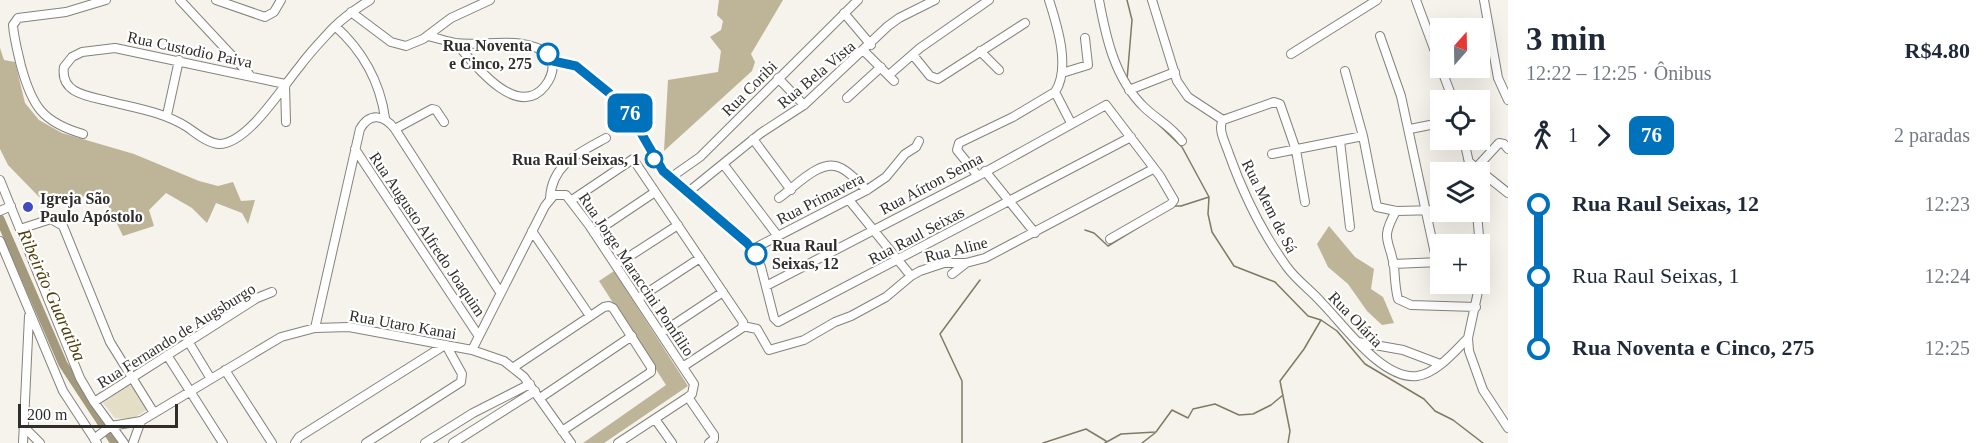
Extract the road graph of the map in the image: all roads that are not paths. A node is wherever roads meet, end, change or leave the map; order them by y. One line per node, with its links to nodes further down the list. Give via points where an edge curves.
1 (74, 0): 17 (street)
2 (106, 0): 17 (street)
3 (180, 0): 39 (street)
4 (216, 0): 5 (street, via 265,17 274,12)
5 (280, 0)
6 (370, 0): 18 (street)
7 (490, 0): 22 (street, via 452,18)
8 (858, 0): 19 (street, Rua Coribi)
9 (935, 0): 27 (street, Rua Bela Vista, via 899,18)
10 (989, 0): 31 (street)
11 (1049, 0): 38 (street)
12 (1099, 0): 42 (street, via 1108,43)
13 (1152, 0): 37 (street)
14 (1377, 0): 30 (street)
15 (1416, 0): 25 (street)
16 (1484, 0): 45 (street, via 1498,78)
17 (66, 12): 56 (street, via 18,18 13,25 26,83 36,105 58,125)
18 (351, 12): 21 (street); 22 (street, via 399,44 413,44)
19 (844, 14): 27 (street); 40 (street, Rua Coribi)
20 (1025, 24): 29 (street)
21 (335, 26): 41 (street); 48 (street, via 372,74)
22 (428, 36): 26 (street)
23 (1380, 36): 55 (street)
24 (1085, 38): 38 (street, via 1088,65)
25 (1430, 38)
26 (456, 43): 33 (street, via 532,45); 33 (street, via 495,85 522,97 538,94 546,85)
27 (871, 45): 28 (street, Rua Bela Vista)
28 (864, 51): 34 (street); 46 (street, Rua Bela Vista)
29 (980, 51): 31 (street, via 938,79 930,76); 35 (street)
30 (1291, 54)
31 (912, 55): 34 (street, via 892,78)
32 (179, 60): 39 (street, Rua Custodio Paiva); 47 (street); 47 (street, Rua Custodio Paiva, via 128,49 101,48 72,57 63,71 68,85 76,92)
33 (553, 61): 72 (street, via 584,71 629,112 656,162)
34 (881, 67): 44 (street)
35 (999, 70)
36 (1345, 71): 57 (street)
37 (1175, 72): 42 (street); 49 (street, via 1188,97)
38 (1062, 73): 43 (street)
39 (250, 75): 41 (street, Rua Custodio Paiva)
40 (778, 78): 46 (street); 72 (street, Rua Coribi, via 700,157)
41 (285, 84): 47 (street, via 235,140 220,144 206,140); 50 (street)
42 (1129, 90): 62 (street)
43 (1055, 92): 52 (street); 71 (street, via 961,141 957,150)
44 (847, 98)
45 (1508, 100)
46 (804, 105): 60 (street, Rua Bela Vista)
47 (167, 115)
48 (385, 118): 54 (street); 64 (street, via 375,117 363,124)
49 (1223, 120): 66 (street, via 1274,102 1280,104); 115 (street, Rua Mem de Sá, via 1220,127 1242,187 1286,266)
50 (286, 122)
51 (444, 122): 54 (street, via 432,109)
52 (1071, 123): 58 (street, Rua Aírton Senna, via 1109,106); 71 (street, Rua Aírton Senna)
53 (1430, 125): 55 (street)
54 (396, 129): 112 (street)
55 (1410, 129): 87 (street)
56 (83, 134)
57 (1364, 136): 63 (street); 89 (street, via 1377,207)
58 (1131, 137): 70 (street); 84 (street, Rua Raul Seixas)
59 (606, 138): 80 (street, via 560,168 554,176)
60 (753, 139): 69 (street, Rua Bela Vista); 75 (street)
61 (919, 141): 76 (street, Rua Primavera, via 886,177)
62 (1182, 141)
63 (1340, 141): 66 (street); 91 (street)
64 (355, 149): 121 (street); 123 (street, Rua Augusto Alfredo Joaquim)
65 (1508, 149): 68 (street, via 1499,143)
66 (1296, 150): 67 (street); 85 (street)
67 (1272, 154)
68 (1481, 162)
69 (724, 165): 78 (street, Rua Bela Vista); 98 (street)
70 (1154, 169): 96 (street, Rua Aline); 99 (street, via 1174,200)
71 (981, 173): 84 (street); 93 (street, Rua Aírton Senna)
72 (670, 178): 78 (street)
73 (0, 180): 86 (street)
74 (1490, 181): 79 (street)
75 (790, 190): 76 (street, via 829,165 843,168); 81 (street)
76 (867, 190): 83 (street, Rua Primavera)
77 (655, 192): 82 (street, via 632,157); 90 (street); 95 (street)
78 (687, 193): 101 (street)
79 (1508, 193)
80 (550, 198): 82 (street, Rua Jorge Maraccini Pomfilio, via 562,193); 94 (street)
81 (779, 198)
82 (572, 200): 95 (street, Rua Jorge Maraccini Pomfilio)
83 (849, 200): 93 (street); 98 (street, Rua Primavera)
84 (1009, 201): 96 (street); 103 (street, Rua Raul Seixas)
85 (1305, 202)
86 (11, 206): 88 (street); 92 (street)
87 (1427, 210): 89 (street); 97 (street)
88 (0, 211)
89 (1396, 211): 106 (street, via 1386,233)
90 (678, 225): 102 (street); 107 (street)
91 (1350, 227)
92 (20, 229): 135 (street, via 51,219 63,226 110,342); 140 (street, via 70,354)
93 (873, 229): 103 (street); 110 (street, Rua Aírton Senna)
94 (532, 231): 112 (street); 119 (street)
95 (594, 233): 107 (street, Rua Jorge Maraccini Pomfilio)
96 (1035, 233): 105 (street, Rua Aline)
97 (1432, 234)
98 (777, 235): 101 (street, Rua Primavera)
99 (1110, 239)
100 (0, 241): 118 (street)
101 (753, 249): 110 (street, Rua Raul Seixas)
102 (700, 258): 113 (street); 116 (street)
103 (898, 260): 109 (street); 110 (street, Rua Raul Seixas, via 780,322 774,318)
104 (1430, 262): 106 (street)
105 (966, 263): 108 (street); 109 (street, Rua Aline, via 944,263)
106 (1393, 264): 117 (street, via 1396,293 1403,303)
107 (616, 265): 116 (street, Rua Jorge Maraccini Pomfilio)
108 (952, 274)
109 (911, 276): 120 (street, Rua Aline, via 886,297 783,348 769,350 757,329)
110 (766, 286)
111 (272, 292): 126 (street, Rua Fernando de Augsburgo)
112 (500, 292): 123 (street)
113 (723, 292): 120 (street); 122 (street)
114 (1477, 294): 117 (street)
115 (1315, 296): 127 (street, Rua Olária)
116 (639, 298): 122 (street, Rua Jorge Maraccini Pomfilio)
117 (1476, 307): 125 (street)
118 (30, 314): 144 (street); 148 (street, via 63,391)
119 (590, 316): 124 (street, via 611,306); 133 (street)
120 (743, 326): 132 (street)
121 (315, 328): 128 (street, Rua Utaro Kanai, via 364,328); 134 (street, Rua Utaro Kanai, via 281,337)
122 (661, 333): 132 (street, Rua Jorge Maraccini Pomfilio)
123 (478, 335): 129 (street)
124 (632, 336): 137 (street); 147 (street, via 651,372)
125 (1468, 338): 131 (street, Rua Olária); 146 (street, via 1483,390)
126 (188, 341): 130 (street, Rua Fernando de Augsburgo); 136 (street)
127 (1357, 341): 131 (street, via 1403,350); 131 (street, Rua Olária, via 1377,360 1411,376 1419,376)
128 (446, 345): 129 (street, Rua Utaro Kanai); 155 (street); 156 (street, via 462,374 461,382)
129 (472, 350): 133 (street, Rua Utaro Kanai, via 496,357)
130 (167, 355): 135 (street, Rua Fernando de Augsburgo); 138 (street)
131 (1440, 364)
132 (684, 366): 139 (street, Rua Jorge Maraccini Pomfilio, via 694,384)
133 (514, 368): 137 (street, Rua Utaro Kanai)
134 (225, 370): 136 (street, Rua Utaro Kanai); 154 (street)
135 (130, 378): 140 (street, Rua Fernando de Augsburgo); 141 (street)
136 (211, 379): 138 (street, Rua Utaro Kanai)
137 (535, 391): 147 (street, Rua Utaro Kanai); 157 (street, via 473,413); 158 (street)
138 (190, 392): 141 (street, Rua Utaro Kanai); 153 (street)
139 (688, 397): 142 (street); 162 (street, via 714,435)
140 (94, 402): 145 (street)
141 (154, 413): 143 (street, Rua Utaro Kanai)
142 (655, 419): 160 (street); 161 (street)
143 (141, 421): 145 (street, Rua Utaro Kanai); 152 (street)
144 (24, 427): 149 (street); 150 (street)
145 (109, 427): 148 (street); 151 (street)
146 (1508, 428)
147 (562, 431): 159 (street, Rua Utaro Kanai)
148 (96, 439)
149 (23, 443)
150 (40, 443)
151 (124, 443)
152 (133, 443)
153 (223, 443)
154 (271, 443)
155 (295, 443)
156 (366, 443)
157 (425, 443)
158 (453, 443)
159 (570, 443)
160 (618, 443)
161 (672, 443)
162 (709, 443)

